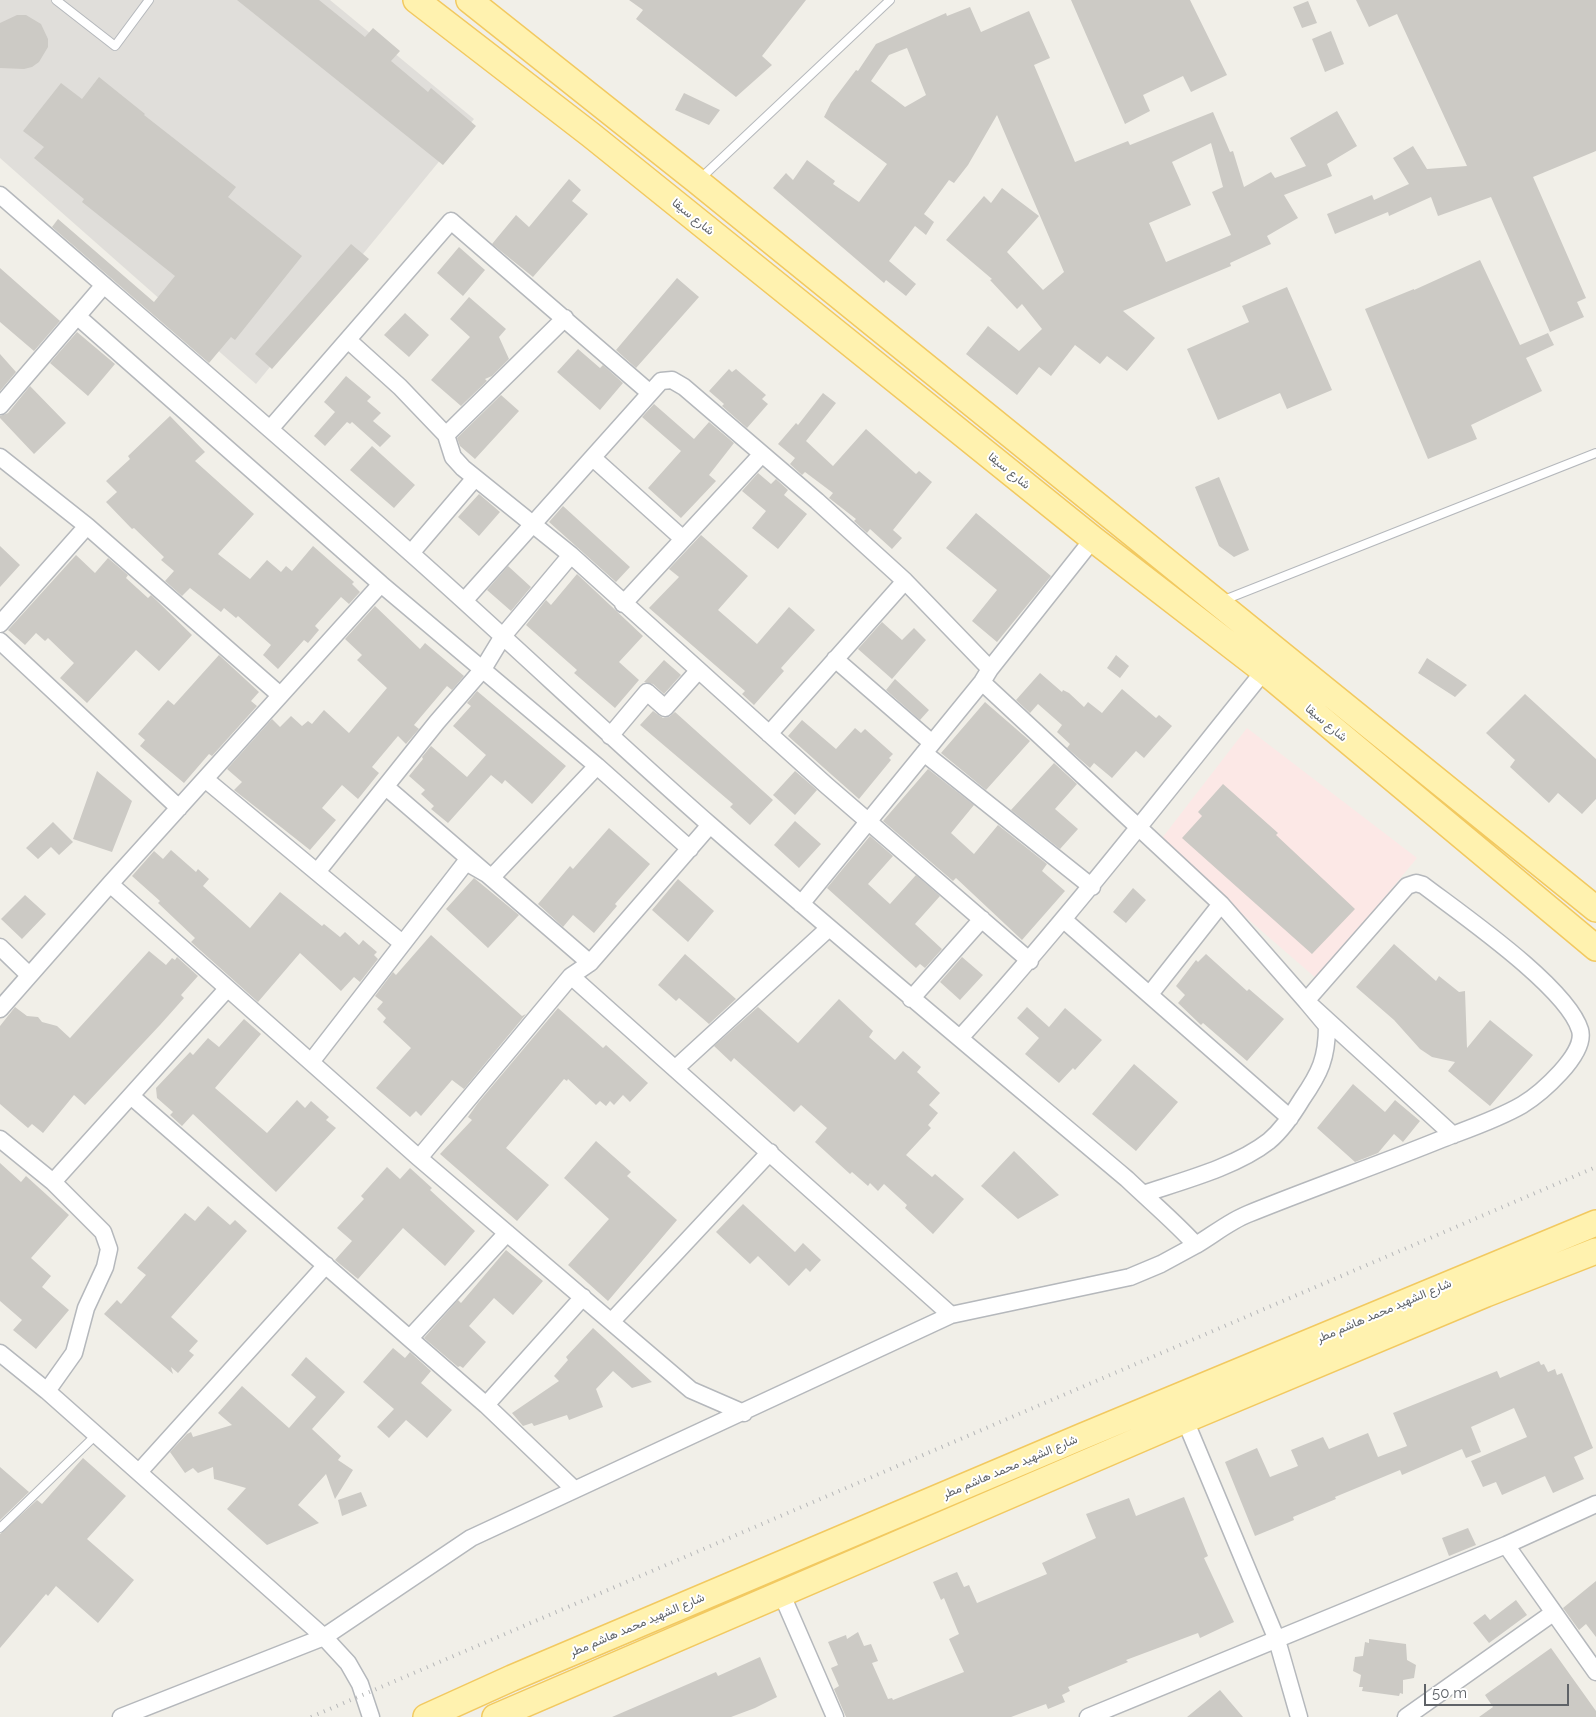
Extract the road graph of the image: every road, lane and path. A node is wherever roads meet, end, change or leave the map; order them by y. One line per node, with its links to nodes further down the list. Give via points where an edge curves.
1 (56, 0): 2 (lane, via 114,46)
2 (149, 0)
3 (416, 0): 24 (main road, شارع سيقا, via 599,141)
4 (469, 0): 6 (main road, شارع سيقا)
5 (890, 0): 6 (lane)
6 (697, 181): 30 (main road, شارع سيقا)
7 (0, 195): 8 (street)
8 (104, 285): 9 (street); 14 (street)
9 (77, 316): 13 (street); 28 (street)
10 (565, 318): 11 (street, via 451,222); 12 (street); 15 (street)
11 (348, 342): 14 (street); 15 (street, via 400,387)
12 (650, 393): 17 (street, via 661,381 672,380); 19 (street)
13 (0, 406)
14 (270, 429): 25 (street)
15 (446, 435): 20 (street, via 453,457)
16 (1596, 453): 30 (lane)
17 (762, 454): 23 (street); 27 (street)
18 (0, 457): 22 (street)
19 (593, 458): 21 (street); 23 (street)
20 (475, 478): 21 (street); 25 (street)
21 (532, 523): 26 (street); 29 (street)
22 (87, 526): 32 (street); 40 (street)
23 (682, 538): 31 (street)
24 (1093, 539): 38 (main road, شارع سيقا); 39 (street)
25 (411, 553): 29 (street)
26 (570, 556): 31 (street); 33 (street)
27 (905, 581): 35 (street); 39 (street)
28 (381, 584): 36 (street); 40 (street)
29 (464, 601): 33 (street)
30 (1216, 603): 58 (main road, شارع سيقا)
31 (624, 604): 37 (street)
32 (0, 624)
33 (503, 636): 36 (street); 42 (street)
34 (0, 641): 47 (street)
35 (835, 660): 41 (street); 43 (street)
36 (483, 669): 44 (street); 46 (street)
37 (698, 671): 41 (street); 42 (street, via 665,708 647,692)
38 (1264, 671): 50 (street); 64 (main road, شارع سيقا)
39 (986, 675): 43 (street); 50 (street)
40 (280, 695): 45 (street)
41 (769, 734): 48 (street)
42 (610, 736): 49 (street)
43 (928, 748): 48 (street); 55 (street)
44 (597, 766): 51 (street); 53 (street)
45 (204, 779): 47 (street); 52 (street)
46 (386, 787): 52 (street); 53 (street)
47 (179, 808): 54 (street)
48 (868, 821): 56 (street); 59 (street)
49 (710, 825): 51 (street); 56 (street)
50 (1140, 826): 55 (street); 57 (street)
51 (690, 849): 66 (street)
52 (317, 872): 62 (street)
53 (492, 877): 62 (street, via 466,862); 66 (street)
54 (110, 884): 67 (street); 69 (street)
55 (1092, 887): 60 (street)
56 (801, 904): 61 (street)
57 (1221, 904): 70 (street); 72 (street)
58 (1596, 909)
59 (982, 919): 65 (street); 71 (street)
60 (1064, 920): 65 (street); 70 (street)
61 (829, 928): 71 (street); 76 (street)
62 (402, 943): 75 (street)
63 (0, 948): 67 (street)
64 (1596, 948)
65 (1030, 961): 74 (street)
66 (590, 963): 68 (street)
67 (29, 974): 73 (street)
68 (571, 976): 76 (street); 82 (street)
69 (227, 989): 75 (street); 77 (street)
70 (1150, 994): 78 (street)
71 (912, 999): 74 (street)
72 (1306, 1001): 78 (street, via 1327,1026 1327,1049 1319,1074); 79 (street); 79 (street, via 1397,894 1416,882 1474,924 1550,987 1568,1009 1580,1032 1577,1050 1547,1086 1522,1104)
73 (0, 1009)
74 (960, 1038): 84 (street)
75 (311, 1062): 82 (street)
76 (676, 1068): 81 (street)
77 (131, 1096): 83 (street); 89 (street)
78 (1290, 1118): 84 (street, via 1270,1140 1250,1154)
79 (1453, 1135): 87 (street, via 1246,1215)
80 (0, 1139): 83 (street)
81 (770, 1152): 91 (street); 92 (street)
82 (419, 1158): 86 (street)
83 (53, 1182): 95 (street, via 103,1232 109,1249 105,1267 86,1308 74,1353)
84 (1143, 1194): 87 (street)
85 (1596, 1224): 112 (main road, شارع الشهيد محمد هاشم مطر, via 1074,1440)
86 (507, 1233): 90 (street); 93 (street)
87 (1196, 1245): 91 (street, via 1130,1277)
88 (1596, 1251): 98 (main road, شارع الشهيد محمد هاشم مطر)
89 (326, 1265): 93 (street); 100 (street)
90 (583, 1297): 92 (street); 96 (street)
91 (951, 1315): 97 (street)
92 (612, 1321): 97 (street, via 691,1390)
93 (410, 1338): 96 (street)
94 (0, 1353): 95 (street)
95 (48, 1391): 99 (street)
96 (486, 1405): 101 (street)
97 (744, 1413): 101 (street)
98 (1185, 1420): 105 (main road, شارع الشهيد محمد هاشم مطر); 108 (street)
99 (96, 1435): 100 (street); 103 (lane)
100 (139, 1472): 107 (street)
101 (574, 1489): 107 (street, via 471,1538)
102 (1596, 1504): 104 (street)
103 (0, 1528)
104 (1506, 1545): 106 (street); 108 (street)
105 (782, 1595): 113 (main road, شارع الشهيد محمد هاشم مطر); 114 (street)
106 (1553, 1612): 109 (street); 117 (street)
107 (324, 1637): 110 (street); 111 (street, via 356,1677)
108 (1276, 1640): 115 (street); 116 (street)
109 (1596, 1672)
110 (121, 1717)
111 (370, 1717)
112 (426, 1717)
113 (495, 1717)
114 (835, 1717)
115 (1088, 1717)
116 (1299, 1717)
117 (1406, 1717)

